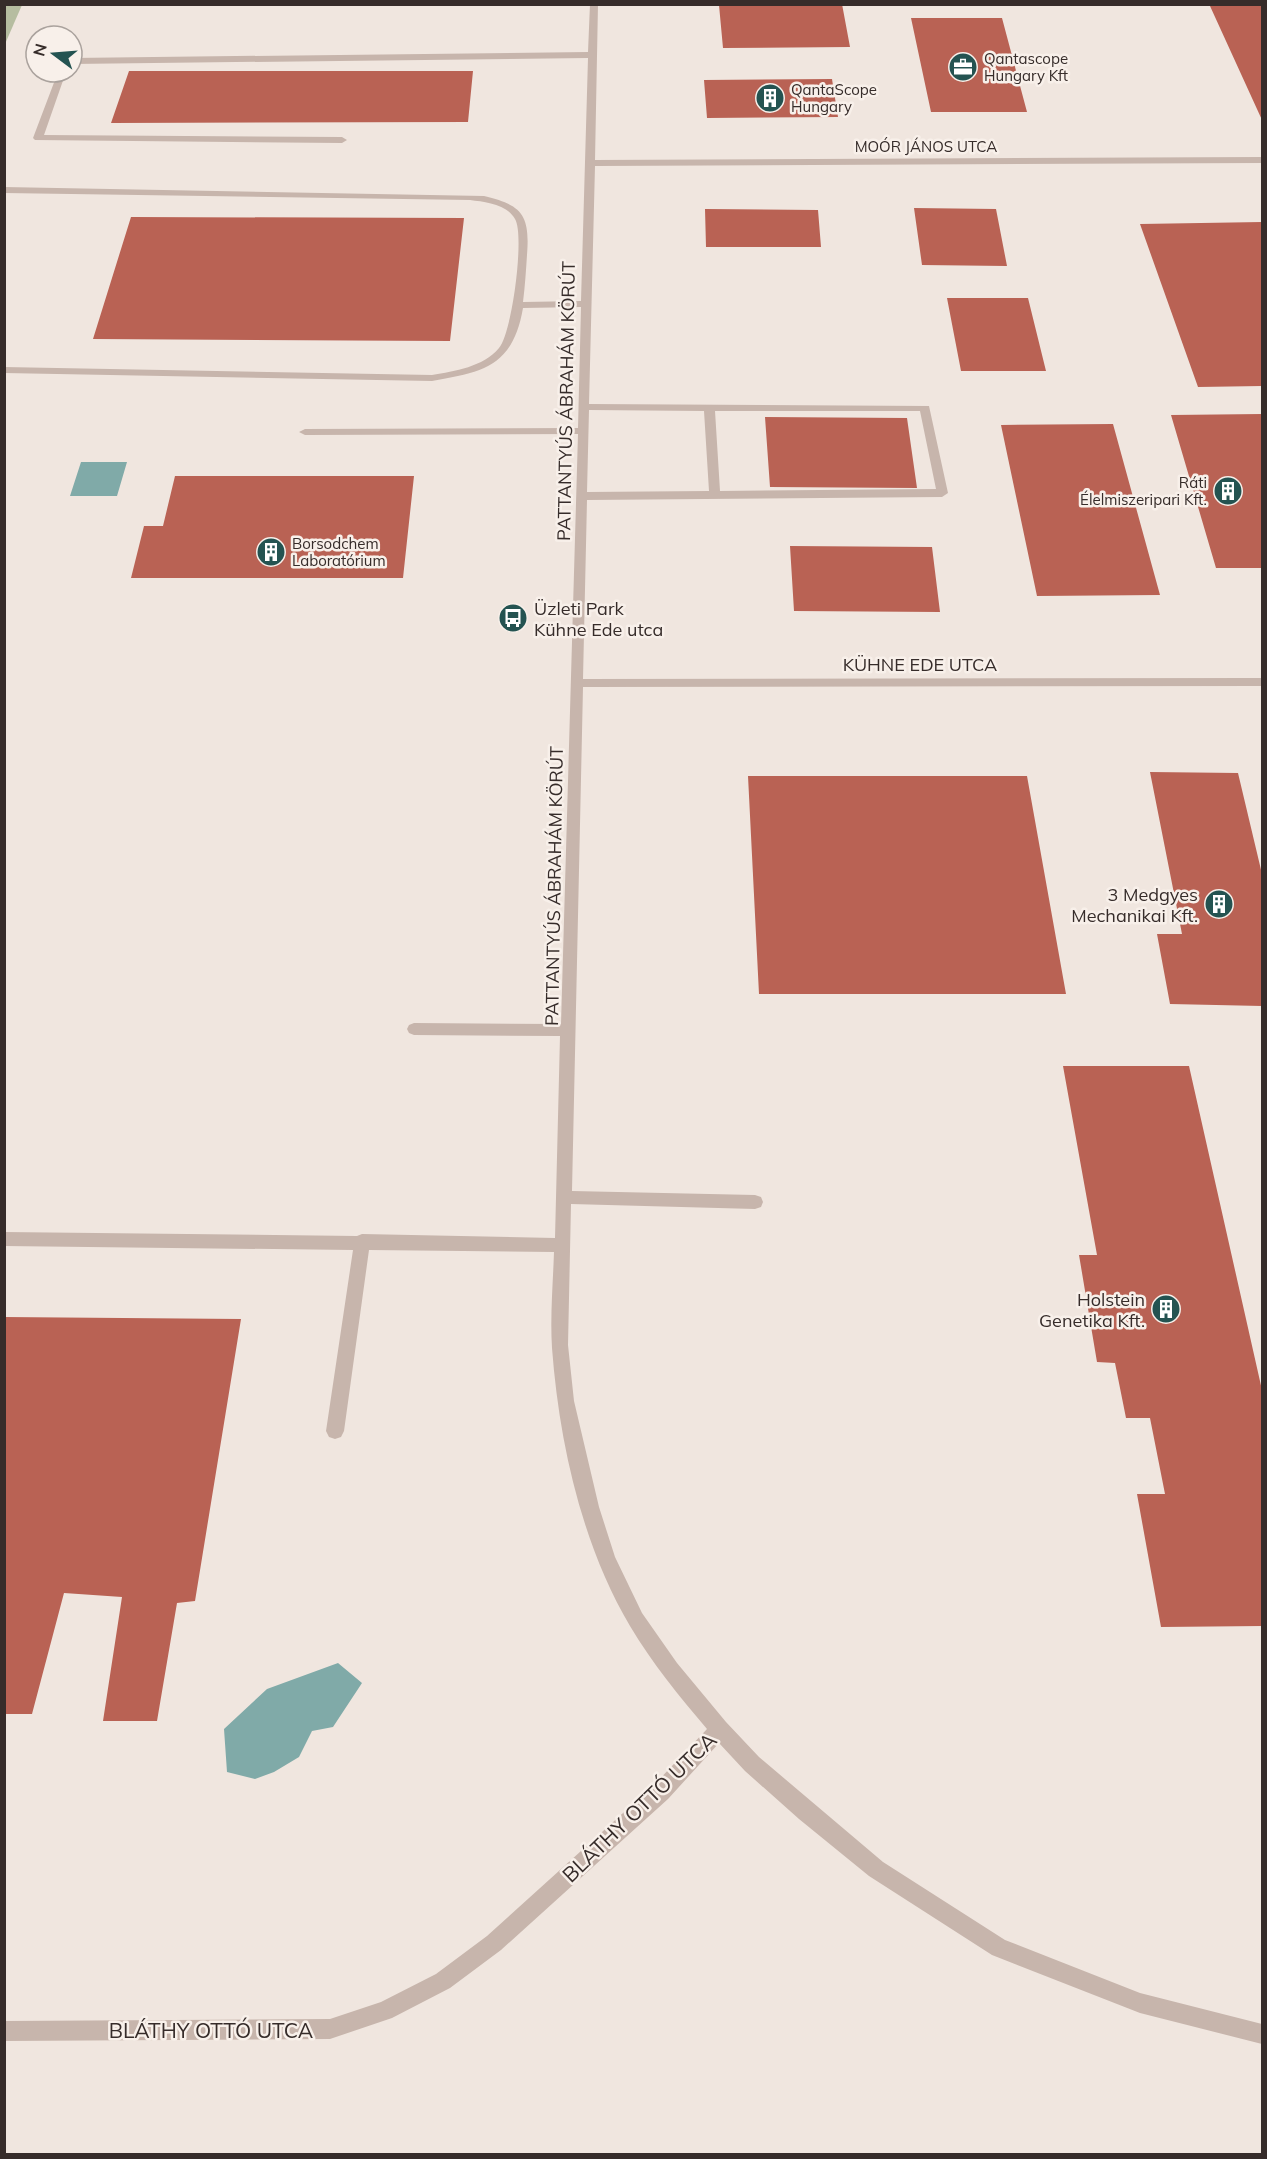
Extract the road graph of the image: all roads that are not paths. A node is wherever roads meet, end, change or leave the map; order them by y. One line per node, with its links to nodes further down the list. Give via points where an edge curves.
1 (594, 4): 2 (street, PATTANTYÚS ÁBRAHÁM KÖRÚT)
2 (592, 55): 3 (street); 7 (street, PATTANTYÚS ÁBRAHÁM KÖRÚT)
3 (84, 61)
4 (58, 84): 5 (street, via 38,138)
5 (342, 140)
6 (1263, 159): 7 (street, MOÓR JÁNOS UTCA)
7 (590, 163): 9 (street, PATTANTYÚS ÁBRAHÁM KÖRÚT)
8 (4, 190): 10 (street, via 442,195 492,200 521,220 524,234)
9 (586, 304): 10 (street); 12 (street, PATTANTYÚS ÁBRAHÁM KÖRÚT)
10 (517, 305): 11 (street, via 513,333 504,350 462,374 432,378)
11 (4, 370)
12 (583, 407): 13 (street); 14 (street, PATTANTYÚS ÁBRAHÁM KÖRÚT)
13 (709, 408): 16 (street); 16 (street, via 925,408 942,493)
14 (583, 431): 15 (street); 17 (street, PATTANTYÚS ÁBRAHÁM KÖRÚT)
15 (305, 432)
16 (715, 495): 17 (street)
17 (581, 496): 18 (street, PATTANTYÚS ÁBRAHÁM KÖRÚT)
18 (577, 682): 19 (street, KÜHNE EDE UTCA); 21 (street, PATTANTYÚS ÁBRAHÁM KÖRÚT)
19 (1263, 682)
20 (414, 1029): 21 (street)
21 (568, 1030): 22 (street, PATTANTYÚS ÁBRAHÁM KÖRÚT)
22 (563, 1197): 23 (street); 26 (street, PATTANTYÚS ÁBRAHÁM KÖRÚT)
23 (755, 1202)
24 (4, 1239): 25 (street)
25 (362, 1241): 26 (street); 27 (street)
26 (562, 1245): 28 (street, PATTANTYÚS ÁBRAHÁM KÖRÚT, via 560,1345 566,1401 590,1507 607,1559 636,1619 670,1670)
27 (335, 1431)
28 (719, 1729): 29 (street, BLÁTHY OTTÓ UTCA, via 661,1792 494,1943 443,1981 385,2012 330,2029); 30 (street, BLÁTHY OTTÓ UTCA, via 752,1764 876,1869 999,1948 1140,2002)
29 (4, 2031)
30 (1263, 2034)

